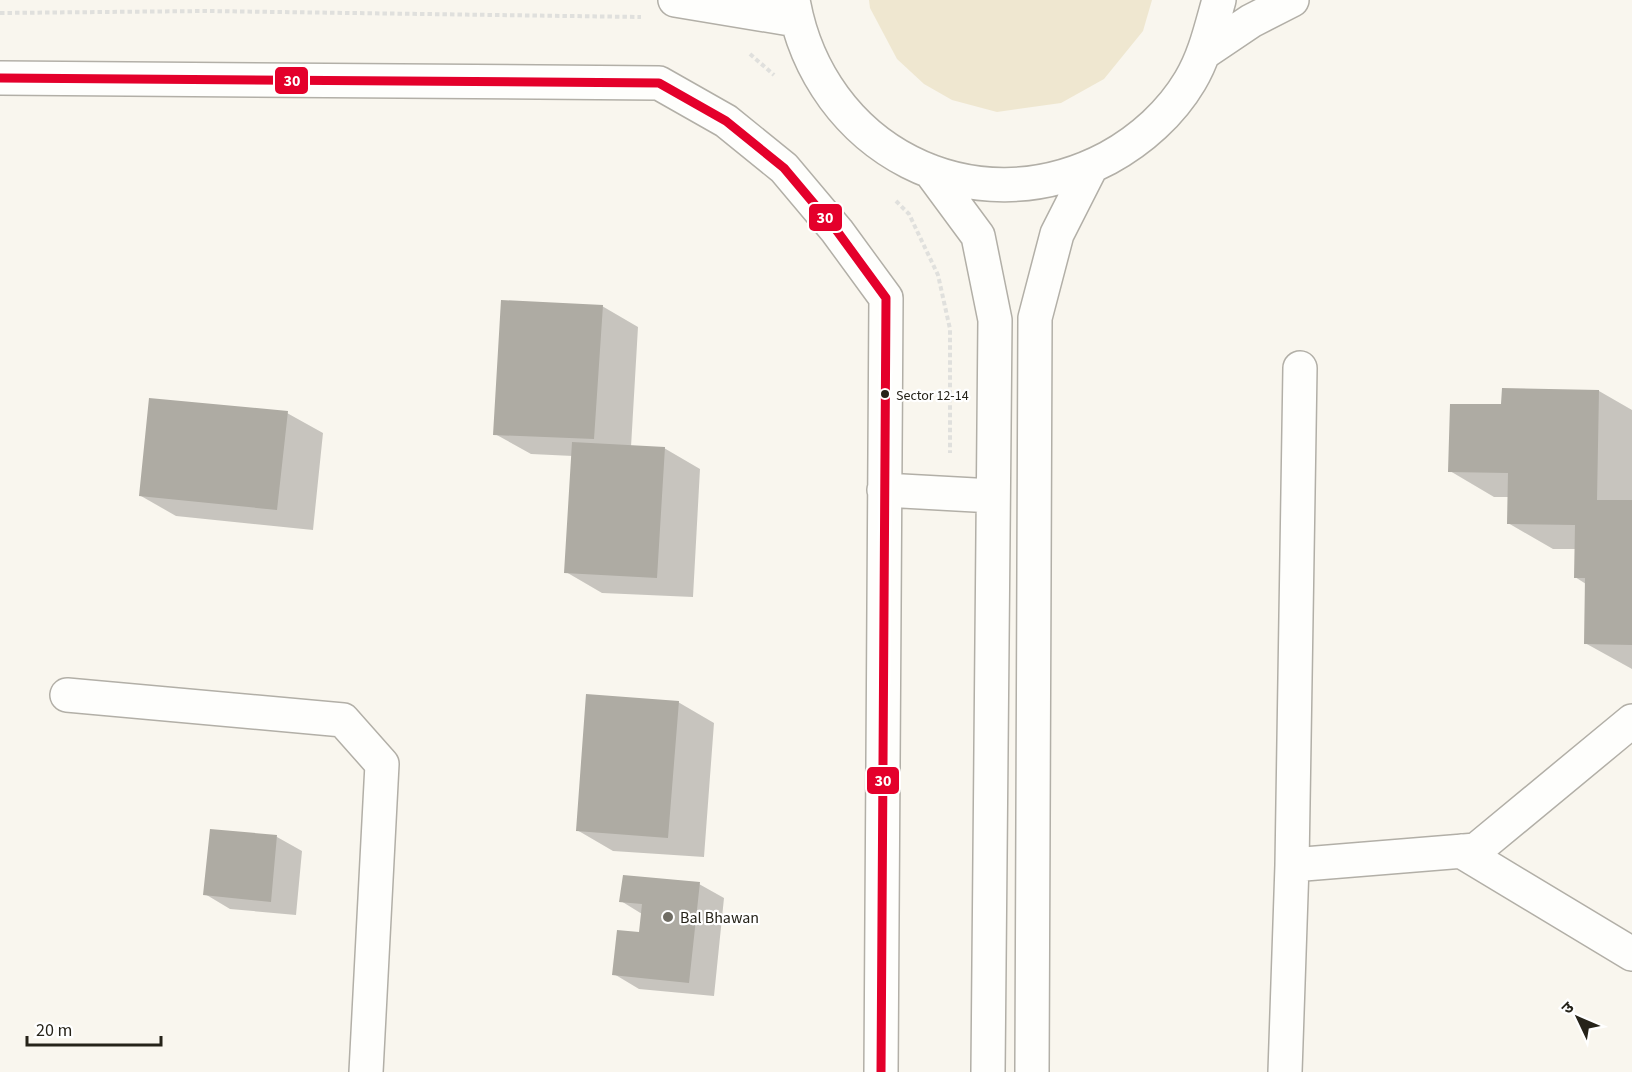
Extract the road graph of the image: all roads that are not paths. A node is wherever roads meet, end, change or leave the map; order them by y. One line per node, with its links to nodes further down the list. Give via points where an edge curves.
1 (675, 0): 4 (street)
2 (1219, 0): 5 (street)
3 (1292, 0): 5 (street, via 1251,21)
4 (795, 10): 8 (street, via 807,54 844,112 899,157)
5 (1205, 52): 7 (street, via 1170,108 1147,131)
6 (0, 78): 10 (street, via 659,83 726,122 784,168 886,298)
7 (1091, 167): 8 (street, via 1060,178 995,184); 20 (street, via 1058,234 1035,318)
8 (930, 171): 11 (street, via 978,236 995,320)
9 (1300, 368): 15 (street)
10 (884, 490): 11 (street); 18 (street)
11 (993, 496): 19 (street)
12 (67, 695): 17 (street, via 343,720 382,764)
13 (1632, 721): 14 (street, via 1476,850)
14 (1461, 851): 15 (street); 16 (street)
15 (1292, 866): 21 (street)
16 (1632, 954)
17 (366, 1072)
18 (881, 1072)
19 (988, 1072)
20 (1032, 1072)
21 (1285, 1072)

